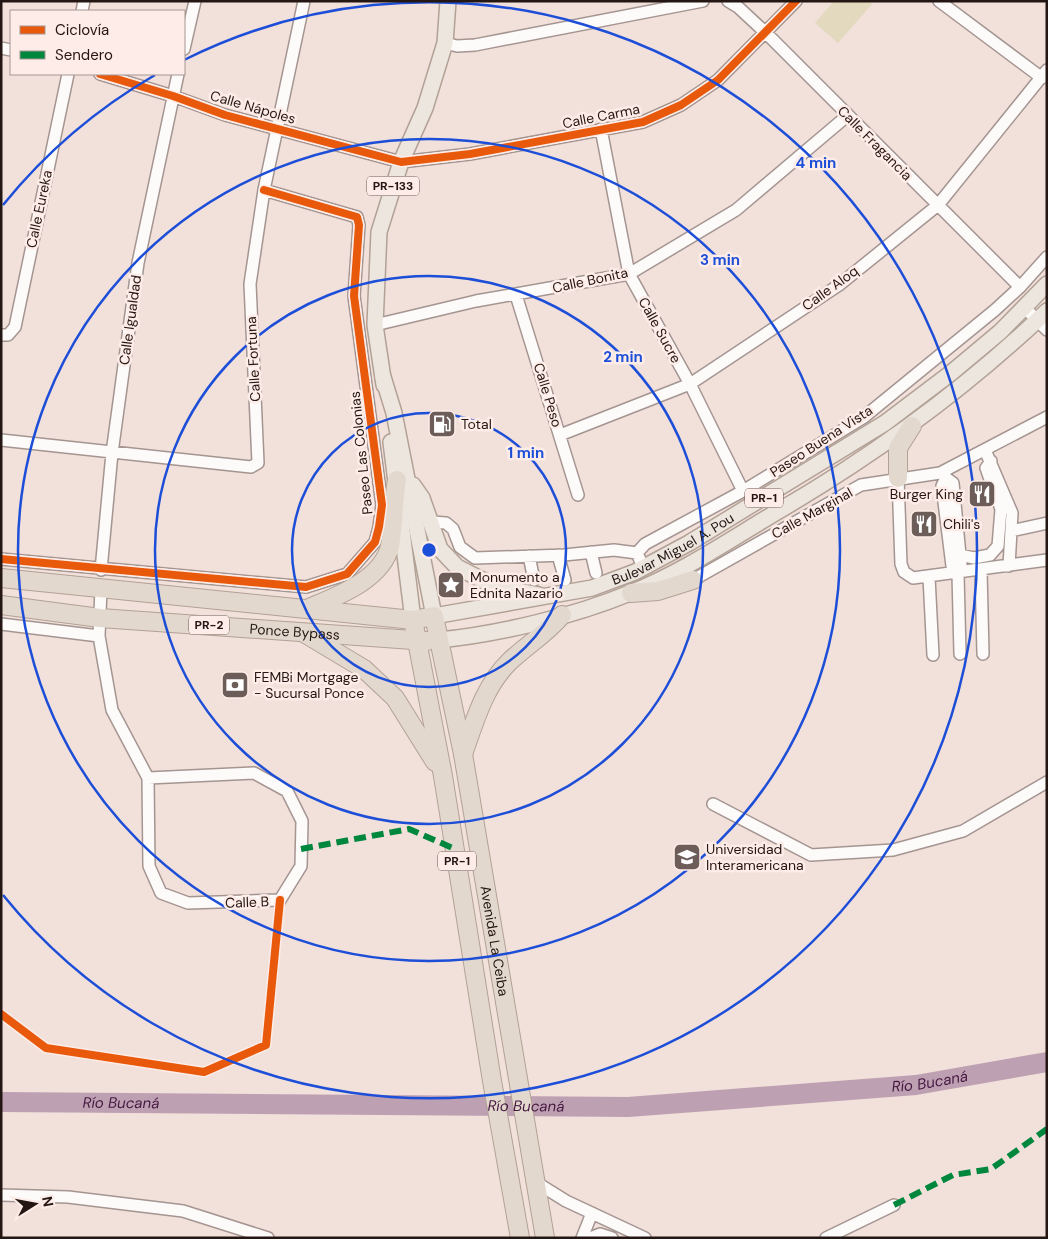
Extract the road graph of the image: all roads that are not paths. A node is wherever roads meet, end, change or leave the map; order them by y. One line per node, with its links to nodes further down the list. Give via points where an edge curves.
1 (195, 1): 11 (street)
2 (304, 1): 18 (street, Calle Fortuna)
3 (448, 1): 10 (main road, PR-133)
4 (703, 1): 10 (street, via 475,45)
5 (728, 1): 9 (street, Calle Fragancia)
6 (796, 1): 9 (street, Calle Carma)
7 (939, 1): 8 (street)
8 (952, 5): 12 (street)
9 (766, 33): 17 (street, Calle Fragancia); 19 (street, Calle Carma, via 718,80 681,105 643,122)
10 (445, 43): 20 (main road, PR-133, via 425,108)
11 (185, 45)
12 (1044, 74): 22 (street, Calle Aloq)
13 (68, 75): 31 (street, Calle Eureka, via 15,327 8,336)
14 (103, 75): 16 (street, Calle Nápoles)
15 (178, 75): 16 (street, Calle Igualdad)
16 (173, 96): 18 (street, Calle Nápoles, via 226,115); 38 (street, Calle Igualdad, via 138,263)
17 (848, 116): 22 (street, Calle Fragancia); 24 (street, Calle Bonita, via 736,210)
18 (278, 127): 20 (street, Calle Nápoles); 21 (street, Calle Fortuna)
19 (601, 129): 20 (street, Calle Carma, via 470,154); 24 (street, Calle Sucre)
20 (400, 162): 30 (main road, PR-133, via 379,232)
21 (264, 190): 38 (street, Calle Fortuna, via 250,284 258,463 251,467); 57 (street, Paseo Las Colonias, via 357,217 354,296 382,506 374,542 348,574 306,587)
22 (938, 205): 25 (street, Calle Fragancia); 32 (street, Calle Aloq, via 839,285)
23 (1047, 257): 25 (street, Paseo Buena Vista)
24 (629, 274): 27 (street, Calle Bonita); 32 (street, Calle Sucre)
25 (1020, 287): 43 (street, Paseo Buena Vista, via 864,417)
26 (1045, 291): 28 (main road, Bulevar Miguel A. Pou / PR-1)
27 (516, 295): 30 (street, Calle Bonita); 35 (street, Calle Peso)
28 (1024, 307): 29 (street); 56 (main road, Bulevar Miguel A. Pou / PR-1, via 951,373 885,423)
29 (1043, 320): 34 (main road, Bulevar Miguel A. Pou / PR-1)
30 (375, 325): 42 (main road, PR-133, via 386,413)
31 (1, 335)
32 (690, 384): 35 (street, Calle Aloq); 43 (street, Calle Sucre)
33 (1047, 417): 37 (street, Calle Marginal)
34 (912, 426): 41 (highway, via 898,448); 67 (main road, Bulevar Miguel A. Pou / PR-1, via 842,474 698,559)
35 (560, 435): 44 (street, Calle Peso)
36 (1, 440): 38 (street, Calle Fortuna)
37 (985, 450): 39 (street); 40 (street, Calle Marginal)
38 (112, 453): 57 (street, Calle Igualdad)
39 (991, 461): 47 (street, via 1012,513); 51 (street, via 986,468 1001,509 998,546 990,555 974,558)
40 (945, 475): 41 (street, Calle Marginal); 51 (street, via 952,483); 60 (street, via 942,486 952,566)
41 (898, 478): 61 (street, via 901,564 904,572 913,578); 65 (street, Calle Marginal, via 861,485)
42 (402, 479): 45 (main road, via 422,498); 70 (highway, via 390,547 378,568 341,594); 72 (main road, PR-133); 74 (main road, PR-133)
43 (744, 491): 49 (street, Paseo Buena Vista, via 645,544)
44 (578, 495)
45 (432, 522): 52 (street, via 446,523 453,529 460,546 475,558); 68 (main road, via 440,549 458,567 494,586)
46 (1047, 523): 47 (street)
47 (1011, 531): 55 (street)
48 (590, 552): 49 (street, via 614,550); 50 (street); 59 (street)
49 (637, 553): 56 (street)
50 (558, 555): 52 (street); 64 (street)
51 (960, 555): 60 (street)
52 (529, 556): 63 (street)
53 (1, 559): 57 (street, Paseo Las Colonias)
54 (1047, 560): 55 (street)
55 (1009, 566): 58 (street)
56 (644, 567): 68 (main road, Bulevar Miguel A. Pou / PR-1, via 592,588)
57 (101, 570)
58 (981, 570): 60 (street); 81 (street)
59 (596, 573)
60 (958, 574): 61 (street); 80 (street)
61 (929, 576): 82 (street)
62 (1, 578): 66 (highway, Ponce Bypass / PR-2)
63 (534, 580)
64 (565, 580)
65 (693, 580): 67 (highway, via 658,591)
66 (101, 589): 70 (highway, Ponce Bypass / PR-2); 73 (street, Calle B)
67 (631, 593): 71 (main road, Bulevar Miguel A. Pou / PR-1)
68 (548, 597): 72 (main road, Bulevar Miguel A. Pou / PR-1)
69 (1, 605): 73 (highway, Ponce Bypass / PR-2)
70 (306, 609): 74 (highway, Ponce Bypass / PR-2)
71 (562, 615): 78 (main road, Bulevar Miguel A. Pou / PR-1); 83 (highway, via 492,681)
72 (434, 616): 74 (highway, Ponce Bypass / PR-1); 78 (highway, Avenida La Ceiba / PR-1)
73 (100, 618): 76 (highway, Ponce Bypass / PR-2); 77 (street, Calle B)
74 (413, 620): 79 (highway, Avenida La Ceiba / PR-1)
75 (1, 624): 77 (street)
76 (301, 631): 79 (highway, Ponce Bypass / PR-2); 84 (highway, via 364,669 395,698)
77 (99, 636): 85 (street, Calle B, via 112,710)
78 (440, 640): 79 (highway, Ponce Bypass / PR-1); 83 (highway, Avenida La Ceiba / PR-1)
79 (417, 642): 84 (highway, Avenida La Ceiba / PR-1)
80 (960, 654)
81 (983, 654)
82 (933, 655)
83 (463, 754): 88 (highway, Avenida La Ceiba / PR-1)
84 (443, 776): 94 (highway, Avenida La Ceiba / PR-1)
85 (148, 778): 85 (street, Calle B, via 149,866 161,893 188,903 280,900 301,866 302,821 287,791 254,773)
86 (1046, 786): 87 (street, via 963,831 893,850 811,856)
87 (713, 804)
88 (536, 1181): 91 (street); 95 (highway, Avenida La Ceiba / PR-1)
89 (1, 1195): 93 (street, via 68,1197 183,1211)
90 (894, 1204): 98 (street)
91 (592, 1213): 92 (street); 97 (street)
92 (586, 1237): 96 (street, via 600,1234)
93 (268, 1238)
94 (520, 1238)
95 (545, 1238)
96 (612, 1238)
97 (645, 1238)
98 (826, 1238)

